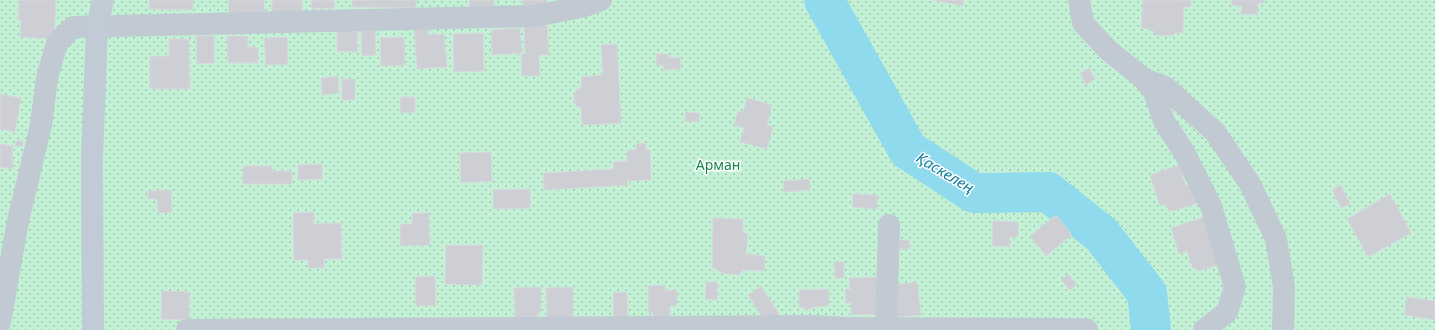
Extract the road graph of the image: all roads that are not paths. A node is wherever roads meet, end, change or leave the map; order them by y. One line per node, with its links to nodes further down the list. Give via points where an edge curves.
1 (103, 0): 4 (street)
2 (601, 0): 4 (street, via 585,6 535,16)
3 (1078, 0): 5 (street, via 1083,23 1108,50)
4 (97, 27): 7 (street, via 73,27 56,43 47,78 41,125 18,221); 12 (street, via 92,159)
5 (1144, 79): 15 (street, via 1154,92 1164,121 1184,152 1211,206 1235,287 1227,312); 16 (street, via 1165,87 1215,132 1250,184 1276,238 1284,287)
6 (889, 225): 9 (street)
7 (0, 322)
8 (703, 328): 10 (street); 11 (street, via 812,326)
9 (886, 328): 11 (street); 14 (street)
10 (372, 329): 13 (street)
11 (849, 329)
12 (93, 330)
13 (187, 330)
14 (1087, 330)
15 (1204, 330)
16 (1283, 330)

